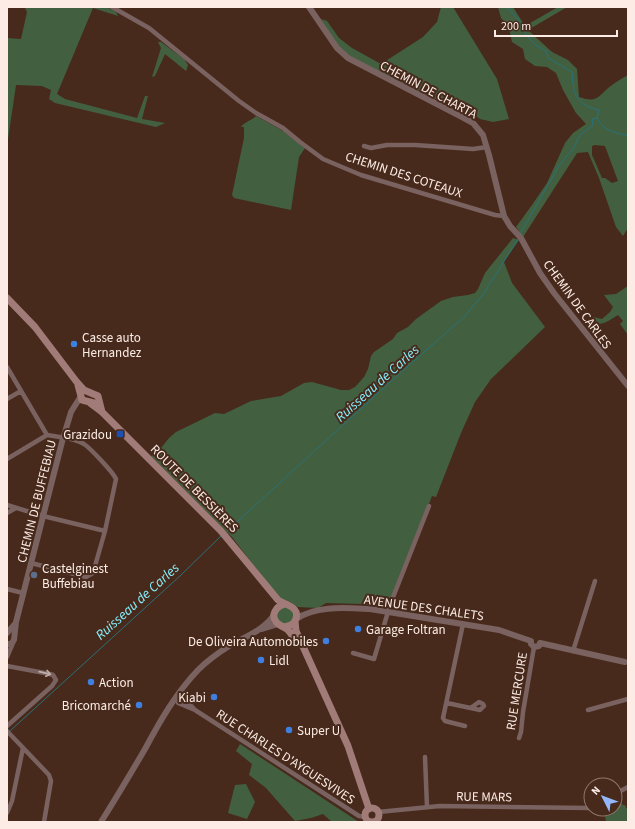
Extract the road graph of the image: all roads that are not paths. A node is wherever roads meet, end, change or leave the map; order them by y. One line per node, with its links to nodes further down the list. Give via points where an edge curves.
1 (112, 7): 5 (street, CHEMIN DES COTEAUX, via 148,28 239,101 282,128 323,159 361,175)
2 (309, 7): 4 (street, CHEMIN DE CHARTA, via 334,44 348,58 473,123 482,132)
3 (364, 146): 4 (street, via 473,150)
4 (487, 147): 5 (street, CHEMIN DE CHARTA)
5 (504, 216): 6 (street, CHEMIN DE CHARTA)
6 (515, 232): 9 (street, CHEMIN DE CARLES, via 554,293)
7 (7, 298): 11 (main road, via 35,327 76,381)
8 (7, 367): 10 (street)
9 (628, 386)
10 (21, 391): 12 (street); 15 (street)
11 (85, 398): 13 (main road, via 94,404); 13 (main road, via 96,395); 14 (main road, ROUTE DE BESSIÈRES); 16 (street, CHEMIN DE BUFFEBIAU, via 73,409)
12 (7, 399)
13 (98, 400): 14 (main road, ROUTE DE BESSIÈRES)
14 (102, 412): 26 (main road, ROUTE DE BESSIÈRES, via 224,533)
15 (47, 434): 16 (street); 17 (street)
16 (63, 438): 22 (street, CHEMIN DE BUFFEBIAU); 23 (street, via 85,444 114,476 116,482)
17 (7, 459)
18 (7, 505): 20 (street)
19 (429, 506): 33 (street)
20 (16, 508): 21 (street); 22 (street)
21 (7, 514)
22 (43, 516): 23 (street); 24 (street, CHEMIN DE BUFFEBIAU)
23 (105, 531): 24 (street, via 90,576)
24 (31, 564): 28 (street, CHEMIN DE BUFFEBIAU)
25 (595, 581): 42 (street)
26 (265, 586): 29 (main road, ROUTE DE BESSIÈRES); 31 (main road, ROUTE DE BESSIÈRES)
27 (7, 589): 28 (street)
28 (23, 594): 35 (street, CHEMIN DE BUFFEBIAU)
29 (285, 604): 30 (main road, ROUTE DE BESSIÈRES); 31 (main road, via 279,606)
30 (294, 609): 32 (street, AVENUE DES CHALETS); 34 (main road, ROUTE DE BESSIÈRES)
31 (275, 612): 37 (main road, ROUTE DE BESSIÈRES, via 275,620); 38 (street)
32 (311, 612): 33 (street, AVENUE DES CHALETS, via 354,608); 34 (street, AVENUE DES CHALETS)
33 (387, 612): 36 (street, AVENUE DES CHALETS); 43 (street, via 374,659)
34 (295, 620): 37 (main road, via 290,625); 46 (main road, ROUTE DE BESSIÈRES, via 296,631)
35 (16, 622): 39 (street, CHEMIN DE BUFFEBIAU); 40 (street, CHEMIN DE BUFFEBIAU)
36 (463, 624): 41 (street, AVENUE DES CHALETS, via 498,630); 50 (street)
37 (281, 626): 38 (street); 46 (main road, ROUTE DE BESSIÈRES, via 291,633)
38 (257, 631): 48 (street, via 230,646 198,670)
39 (7, 633): 40 (street, via 10,633)
40 (10, 643): 44 (street)
41 (532, 644): 42 (street, AVENUE DES CHALETS, via 533,638 537,638 540,643); 57 (street, RUE MERCURE, via 522,732)
42 (573, 651): 45 (street, AVENUE DES CHALETS)
43 (353, 653)
44 (7, 658)
45 (627, 663)
46 (310, 664): 62 (main road, ROUTE DE BESSIÈRES, via 348,746)
47 (7, 666): 54 (street, one-way to 54, via 50,674 56,680)
48 (179, 699): 52 (street, RUE CHARLES D'AYGUESVIVES); 52 (street, RUE CHARLES D'AYGUESVIVES); 67 (street)
49 (628, 699): 53 (street)
50 (447, 703): 51 (street); 55 (street, via 443,718 445,721)
51 (472, 708)
52 (195, 710): 65 (street, RUE CHARLES D'AYGUESVIVES, via 359,816)
53 (588, 710)
54 (7, 726)
55 (465, 726)
56 (7, 731): 58 (street)
57 (519, 738)
58 (23, 748): 64 (street); 66 (street, via 51,781)
59 (425, 757): 60 (street)
60 (427, 807): 61 (street, RUE MARS); 63 (street, RUE MARS)
61 (583, 807)
62 (370, 809): 63 (main road); 65 (main road)
63 (378, 812): 68 (main road, via 378,820)
64 (7, 813)
65 (366, 817): 68 (main road)
66 (44, 822)
67 (101, 822)
68 (374, 822)

